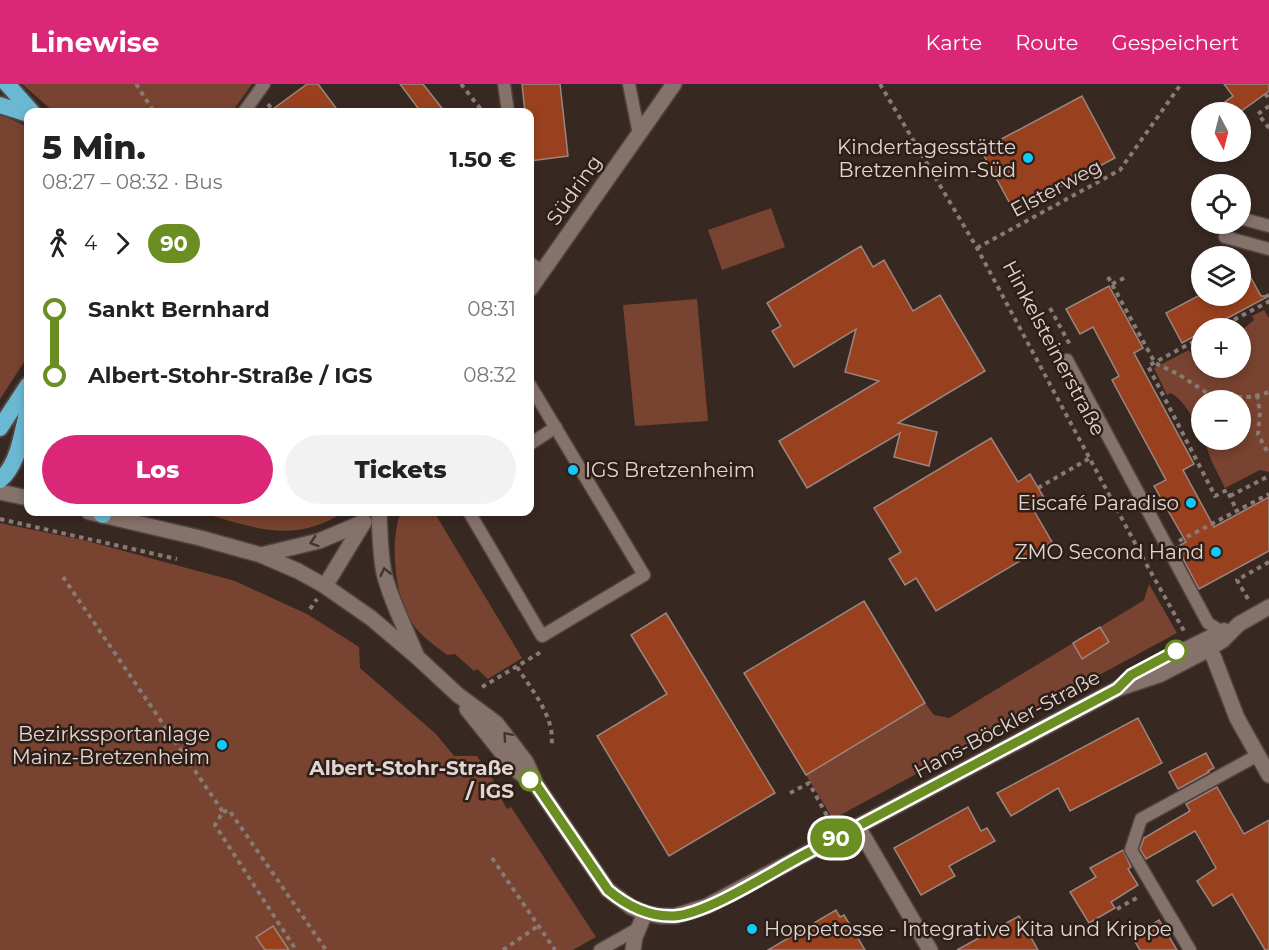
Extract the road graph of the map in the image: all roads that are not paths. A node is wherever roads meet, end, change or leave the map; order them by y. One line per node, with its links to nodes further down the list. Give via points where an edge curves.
1 (7, 84): 7 (highway)
2 (264, 84): 8 (lane)
3 (504, 84): 9 (lane)
4 (629, 84): 11 (lane)
5 (674, 84): 11 (street, Südring)
6 (0, 105): 10 (highway)
7 (26, 108)
8 (247, 108)
9 (507, 108)
10 (24, 111)
11 (639, 134): 16 (street, Südring)
12 (1251, 221): 13 (lane)
13 (1269, 226)
14 (1225, 237): 15 (lane)
15 (1269, 249)
16 (536, 267)
17 (1067, 360): 34 (lane, via 1208,623)
18 (24, 391): 22 (highway)
19 (534, 391): 21 (lane)
20 (24, 424): 24 (highway, via 15,457)
21 (556, 427): 23 (lane); 29 (lane, via 644,575 542,636)
22 (0, 428)
23 (534, 441)
24 (0, 480)
25 (0, 492): 26 (street)
26 (24, 497)
27 (110, 516): 31 (street)
28 (379, 516): 36 (street, one-way to 28, via 385,575)
29 (471, 516)
30 (368, 517): 31 (street, one-way to 31, via 319,541); 32 (street)
31 (261, 555): 32 (street)
32 (325, 586): 36 (street)
33 (1269, 607): 34 (street, Hans-Böckler-Straße)
34 (1221, 635): 35 (street, Hans-Böckler-Straße); 37 (lane, via 1131,675)
35 (1209, 649): 37 (street, Hans-Böckler-Straße, via 1160,675); 38 (street)
36 (417, 657): 41 (street, via 458,695 515,769 537,786 608,890)
37 (1117, 689): 40 (street, Hans-Böckler-Straße)
38 (1258, 755): 39 (street); 46 (lane, via 1141,819 1131,850)
39 (1269, 775)
40 (858, 826): 41 (street, Hans-Böckler-Straße, via 707,906 675,916); 45 (street)
41 (645, 913): 42 (street)
42 (639, 928): 43 (lane); 44 (street)
43 (600, 950)
44 (633, 950)
45 (930, 950)
46 (1190, 950)

